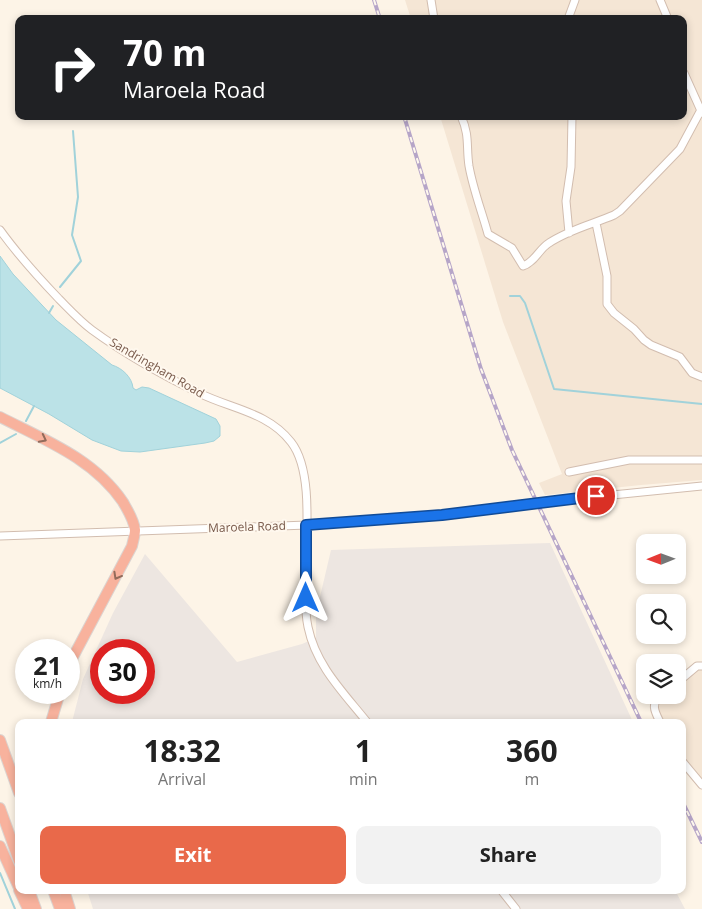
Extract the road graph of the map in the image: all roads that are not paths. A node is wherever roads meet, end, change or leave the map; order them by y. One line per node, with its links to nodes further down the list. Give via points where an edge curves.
1 (431, 0): 4 (street)
2 (575, 0): 5 (street)
3 (660, 0): 6 (street)
4 (433, 15)
5 (569, 15)
6 (666, 15)
7 (687, 79): 8 (street)
8 (702, 110): 11 (street, via 672,158 620,211)
9 (462, 120): 13 (street, via 468,136 471,178 488,234 512,248 523,266 548,243)
10 (572, 120): 13 (street, via 571,167 566,201)
11 (596, 223): 13 (street); 14 (street, via 606,276 607,304 644,340 680,357 692,372)
12 (0, 230): 19 (street, Sandringham Road, via 42,281 91,329 201,394 253,413 280,429 292,442 304,469)
13 (569, 233)
14 (702, 377)
15 (0, 416): 20 (highway, one-way to 20, via 70,452 90,466 118,496 132,518)
16 (702, 460): 17 (street, via 629,460)
17 (569, 472)
18 (702, 486): 19 (street, Maroela Road, bridge, via 434,516)
19 (306, 525): 20 (street, Maroela Road); 28 (street, Sandringham Road, via 306,612 316,653 326,671)
20 (135, 531): 21 (street, Maroela Road); 22 (highway, one-way to 22, via 128,555)
21 (0, 536)
22 (80, 646)
23 (701, 666): 24 (street)
24 (686, 676)
25 (56, 704): 27 (highway)
26 (655, 704): 29 (street)
27 (52, 719)
28 (365, 719)
29 (658, 719)
30 (0, 740): 32 (highway)
31 (686, 766): 33 (street)
32 (15, 782)
33 (702, 785)
34 (0, 808): 36 (highway)
35 (0, 846): 37 (highway)
36 (15, 850)
37 (15, 880)
38 (21, 894): 43 (highway)
39 (30, 894): 44 (highway)
40 (54, 894): 45 (highway)
41 (65, 894): 46 (highway)
42 (504, 894): 47 (street)
43 (28, 909)
44 (36, 909)
45 (60, 909)
46 (70, 909)
47 (516, 909)

